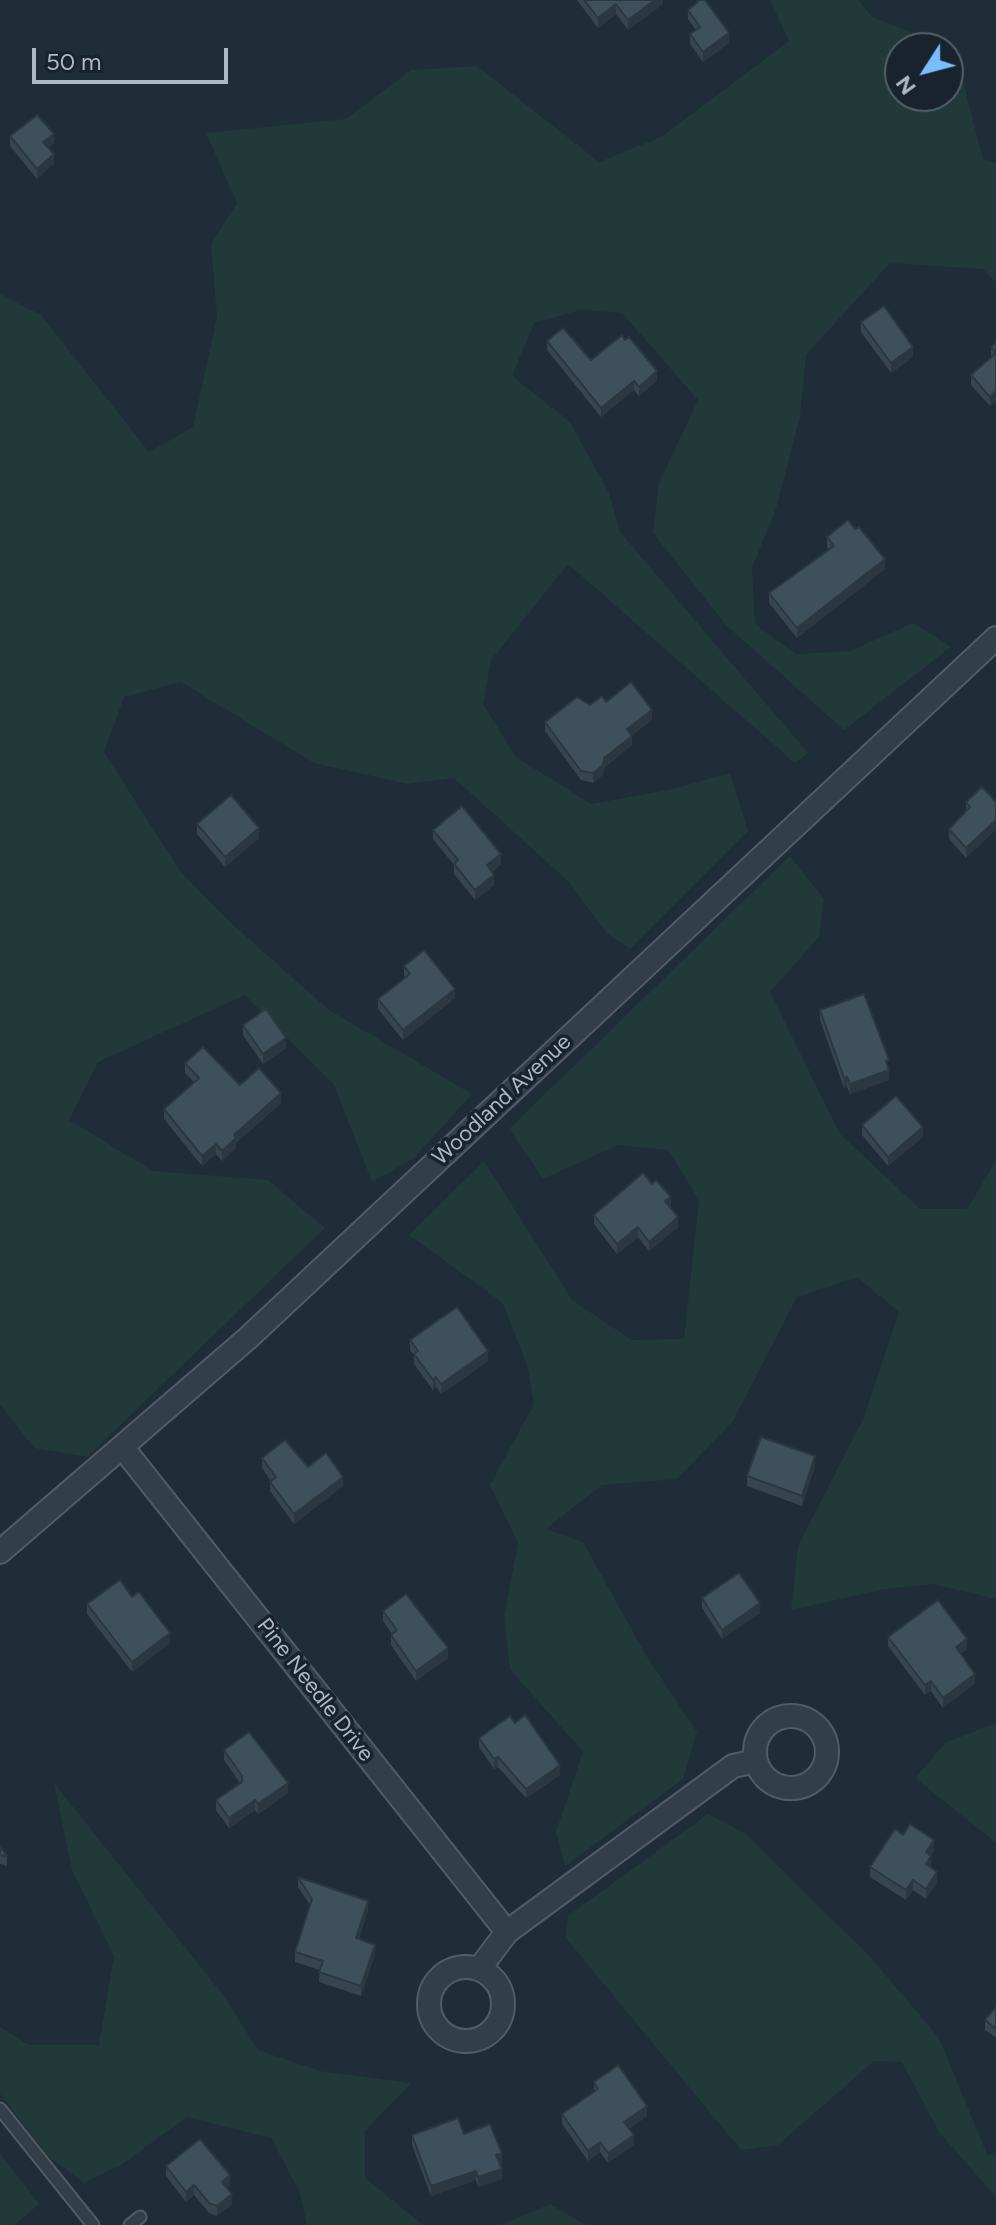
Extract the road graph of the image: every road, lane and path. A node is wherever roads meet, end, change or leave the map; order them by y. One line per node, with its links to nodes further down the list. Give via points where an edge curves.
1 (996, 638): 2 (street, Woodland Avenue, via 248,1338)
2 (123, 1448): 3 (street, Woodland Avenue); 5 (street, Pine Needle Drive)
3 (0, 1552)
4 (756, 1761): 5 (street, via 733,1766)
5 (507, 1932): 6 (street)
6 (479, 1969)
7 (0, 2109): 9 (lane)
8 (140, 2217): 10 (lane)
9 (93, 2225)
10 (130, 2225)

